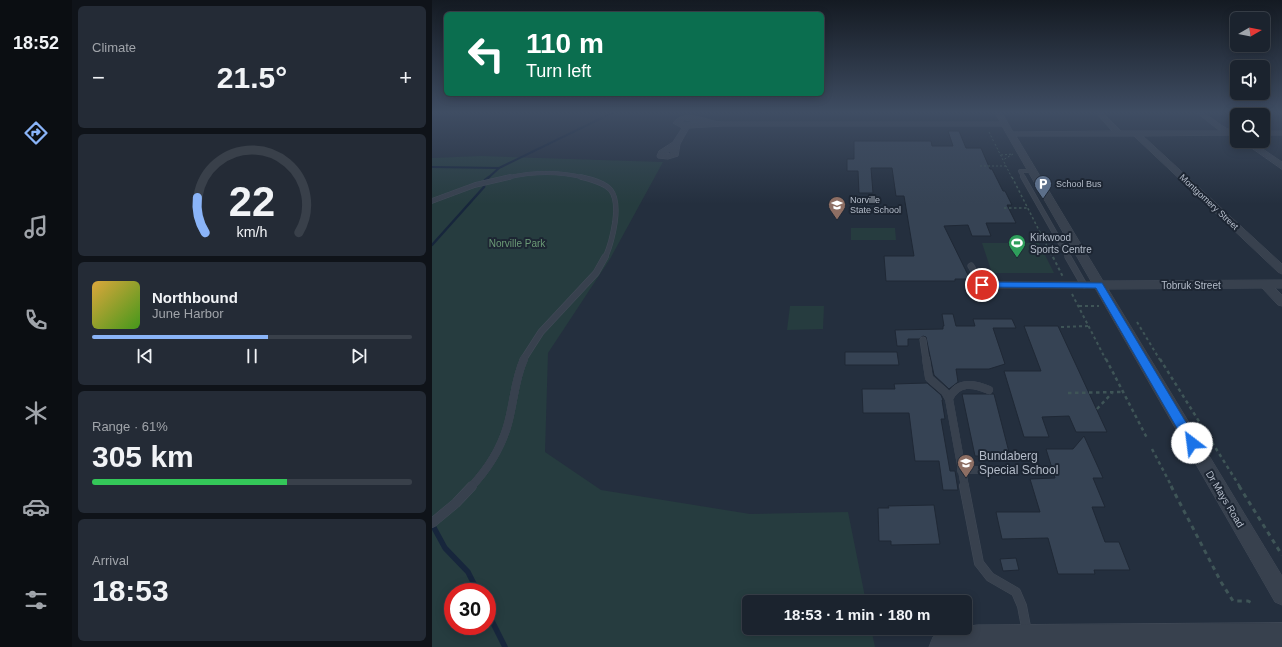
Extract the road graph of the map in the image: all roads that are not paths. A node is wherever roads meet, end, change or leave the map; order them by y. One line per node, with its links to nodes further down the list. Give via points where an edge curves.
1 (1015, 143): 5 (street, Dr Mays Road)
2 (1147, 143): 8 (street, Montgomery Street)
3 (1256, 148): 4 (street)
4 (1282, 166)
5 (1032, 171): 11 (lane, via 1020,171); 12 (street, Dr Mays Road)
6 (432, 201): 19 (lane, via 490,182 540,173 562,173 596,181 608,187 615,196 617,206 605,258 538,336 522,360 513,388 507,427 494,458 466,494)
7 (971, 266): 11 (lane, via 982,285)
8 (1282, 270)
9 (1265, 284): 10 (street, Tobruk Street); 12 (street, Tobruk Street); 13 (street)
10 (1282, 284)
11 (1084, 285): 12 (lane)
12 (1099, 285): 20 (street, Dr Mays Road)
13 (1282, 302)
14 (923, 340): 16 (lane, via 929,378)
15 (988, 390): 16 (lane, via 972,384 961,385 953,390)
16 (949, 399): 17 (lane)
17 (962, 470): 18 (lane); 22 (lane, via 980,564 989,577 1016,592)
18 (992, 470)
19 (432, 523)
20 (1282, 595)
21 (1282, 636): 22 (street)
22 (1028, 638): 23 (street)
23 (978, 643): 24 (street, via 951,643)
24 (943, 647)

